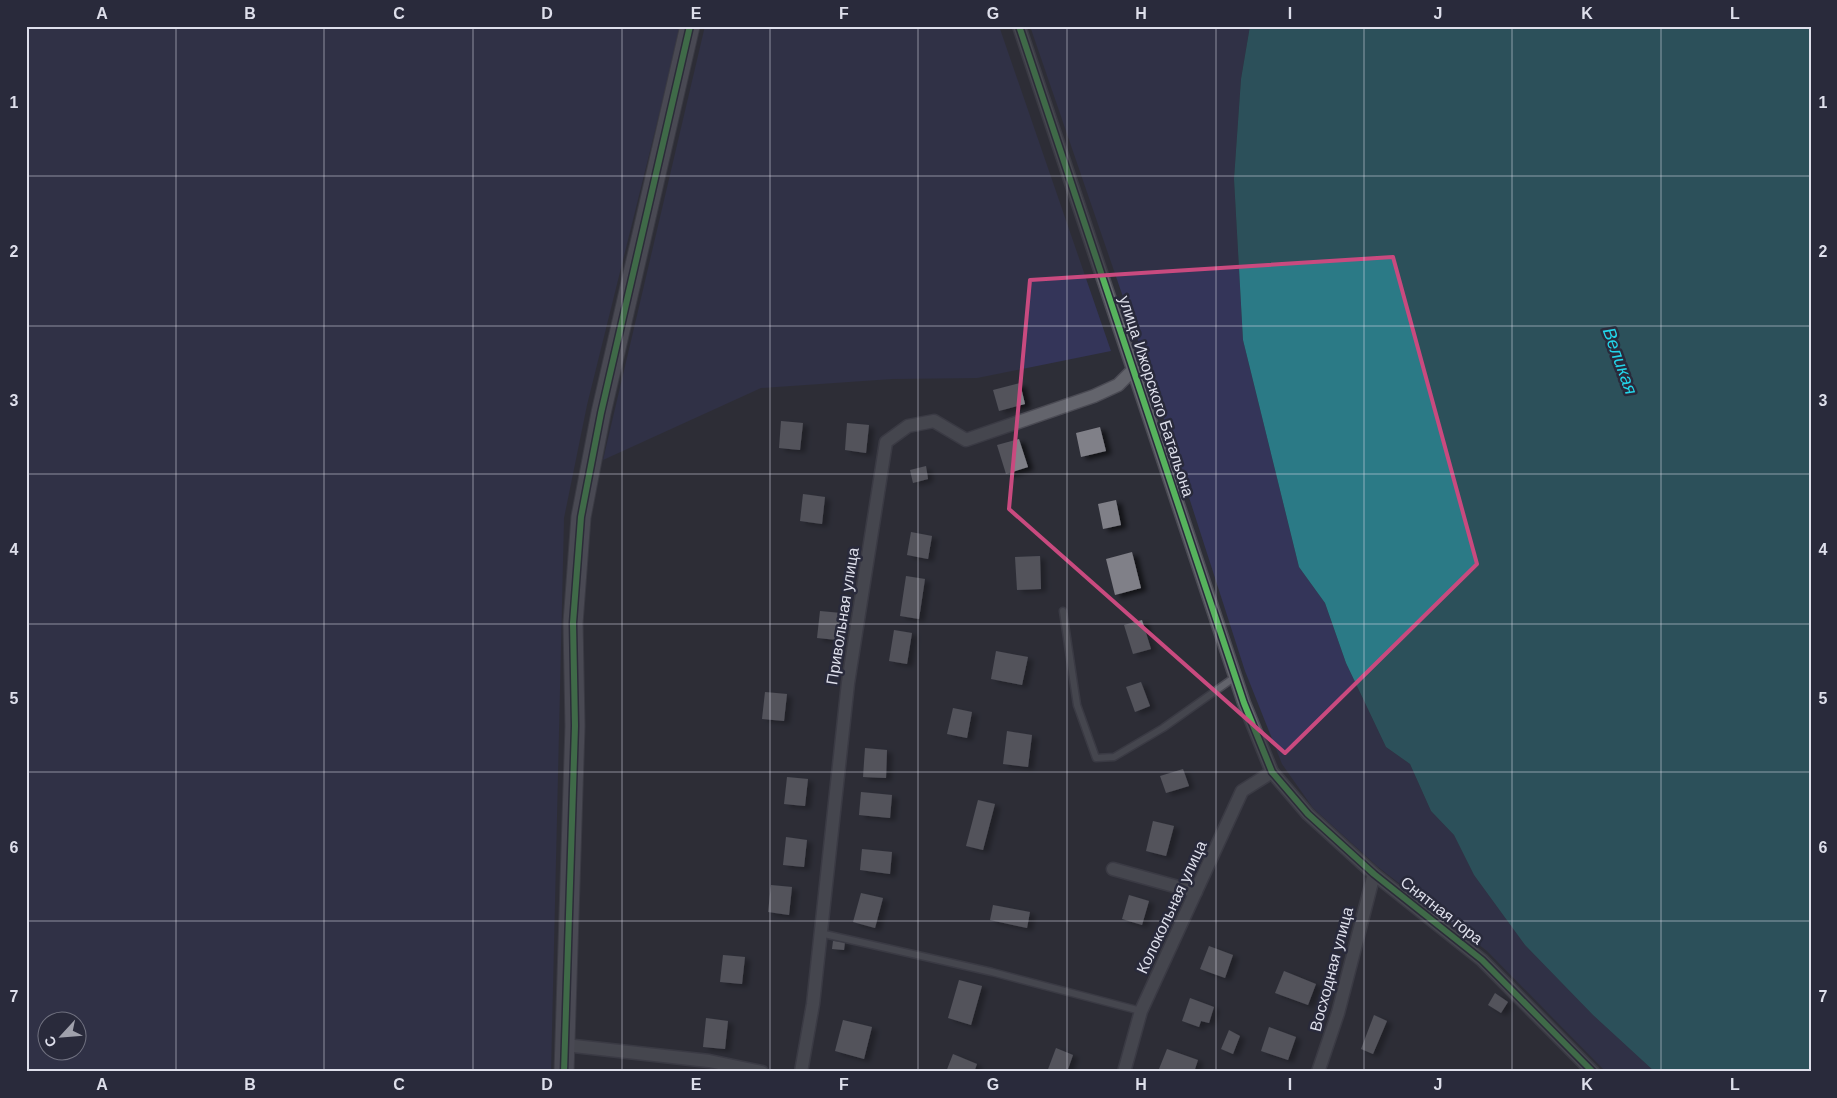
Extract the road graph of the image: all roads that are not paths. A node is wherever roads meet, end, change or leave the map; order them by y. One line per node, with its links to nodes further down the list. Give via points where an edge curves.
1 (690, 26): 12 (street, via 581,517 573,624 575,726)
2 (1019, 26): 3 (street, улица Ижорского Батальона)
3 (1134, 369): 5 (street, улица Ижорского Батальона); 10 (street, Привольная улица, via 1118,385 1094,396 966,440 934,421 908,426 886,442 848,683)
4 (1063, 611): 5 (lane, via 1077,705 1096,758 1114,757 1163,728)
5 (1235, 676): 6 (street, улица Ижорского Батальона)
6 (1272, 772): 8 (street, Снятная гора, via 1308,814); 9 (street, Колокольная улица, via 1242,791)
7 (1112, 869): 9 (street)
8 (1374, 874): 17 (street, Восходная улица, via 1338,1013); 18 (street, Снятная гора, via 1482,960)
9 (1196, 892): 11 (street, Колокольная улица)
10 (820, 933): 11 (lane, via 992,972); 13 (street, Привольная улица)
11 (1141, 1011): 16 (street, Колокольная улица)
12 (565, 1045): 14 (street); 15 (street, via 709,1061)
13 (802, 1070)
14 (564, 1072)
15 (762, 1072)
16 (1124, 1072)
17 (1318, 1072)
18 (1593, 1072)

